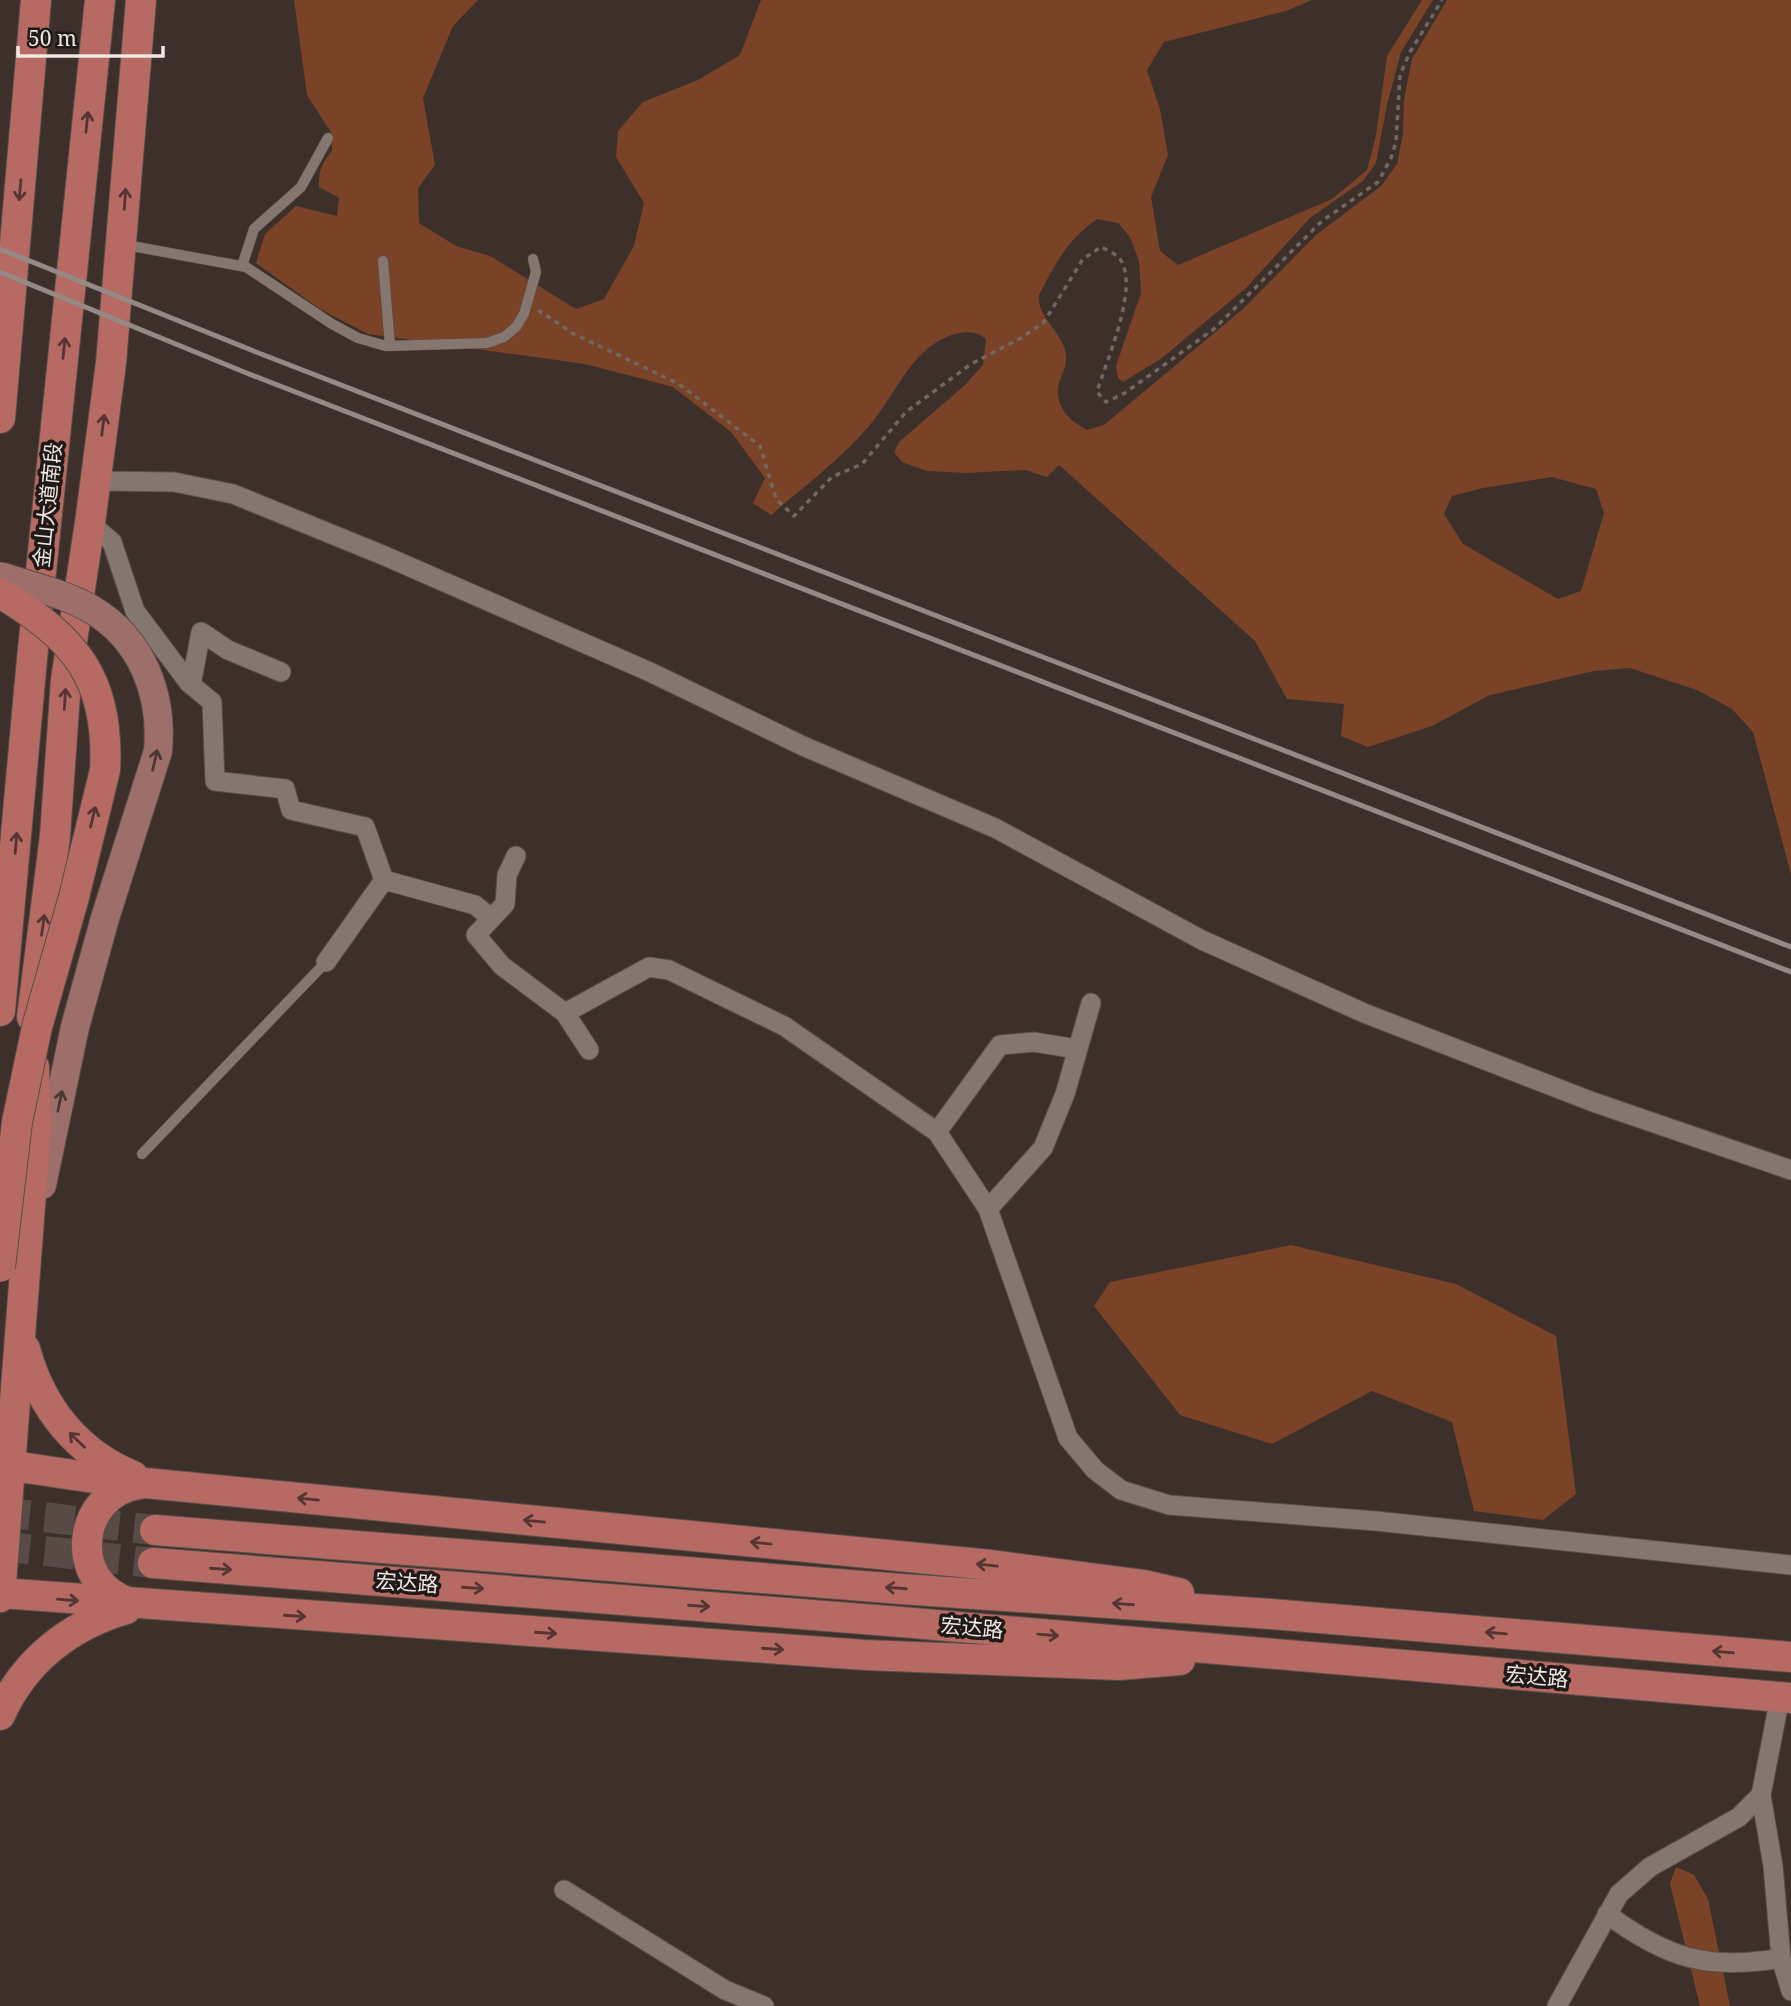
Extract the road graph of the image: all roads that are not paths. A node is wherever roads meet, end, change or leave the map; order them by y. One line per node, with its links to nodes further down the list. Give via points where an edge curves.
1 (36, 0): 10 (main road, one-way to 10)
2 (141, 0): 5 (main road, one-way to 2)
3 (100, 1): 21 (main road, 金山大道南段, one-way to 3)
4 (328, 138): 8 (lane, via 301,187 254,229)
5 (122, 244): 8 (lane); 11 (main road, one-way to 5)
6 (533, 259): 9 (lane, via 536,272 528,303 516,327 504,337 487,343)
7 (383, 261): 9 (lane)
8 (242, 266): 9 (lane, via 358,338)
9 (390, 346)
10 (0, 418)
11 (96, 481): 12 (main road); 28 (street, via 174,482 233,494 284,514 995,828 1202,940 1364,1013 1593,1101)
12 (90, 523): 16 (street, via 112,542 135,611); 30 (main road, one-way to 12, via 36,1128 32,1008 55,836 66,680)
13 (0, 576): 30 (street, one-way to 13, bridge, via 75,1027 160,732 155,694 140,658 118,630 75,601)
14 (0, 593): 30 (main road, one-way to 14, bridge, via 17,1122 37,1027 105,770 106,748 100,705 78,658 44,620)
15 (281, 672): 16 (street, via 228,650 201,632)
16 (191, 685): 18 (street, via 212,702 215,781 285,789 291,810 365,827)
17 (516, 856): 19 (street, via 507,876 505,904)
18 (384, 880): 19 (street, via 475,905); 20 (street)
19 (491, 918): 23 (street, via 476,935 502,966)
20 (326, 962): 27 (lane)
21 (2, 998)
22 (1091, 1003): 24 (street)
23 (565, 1013): 25 (street); 26 (street, via 649,967 668,970 785,1026)
24 (1077, 1049): 26 (street, via 1034,1042 1000,1045); 29 (street, via 1043,1148)
25 (589, 1050)
26 (937, 1132): 29 (street)
27 (142, 1154)
28 (1791, 1170)
29 (988, 1209): 36 (street, via 1068,1438 1094,1470 1121,1490 1168,1505 1376,1521)
30 (14, 1265): 31 (main road)
31 (22, 1327): 32 (main road); 33 (main road, one-way to 31, via 102,1461 64,1428 37,1385)
32 (5, 1465): 33 (main road); 37 (main road)
33 (153, 1484): 38 (main road, via 136,1484 112,1495 94,1514 87,1540 96,1577 114,1595); 39 (main road, one-way to 33, via 1144,1585 991,1565)
34 (155, 1530): 39 (main road, 宏达路, one-way to 34)
35 (153, 1563): 40 (main road, 宏达路, one-way to 40)
36 (1791, 1565)
37 (0, 1595): 38 (main road, one-way to 38)
38 (138, 1605): 40 (main road, one-way to 40, via 865,1656 1119,1665); 43 (main road, via 99,1618 59,1640 27,1671)
39 (1271, 1614): 41 (main road, 宏达路, one-way to 39)
40 (1265, 1654): 42 (main road, 宏达路)
41 (1791, 1657)
42 (1785, 1698): 44 (street)
43 (0, 1715)
44 (1761, 1795): 46 (street, via 1739,1817 1650,1867 1619,1894); 47 (street)
45 (564, 1890): 49 (street, via 725,1990)
46 (1607, 1914): 47 (street, via 1638,1937 1678,1956 1746,1964); 50 (street)
47 (1781, 1958): 48 (street)
48 (1791, 1991)
49 (764, 2006)
50 (1557, 2006)

